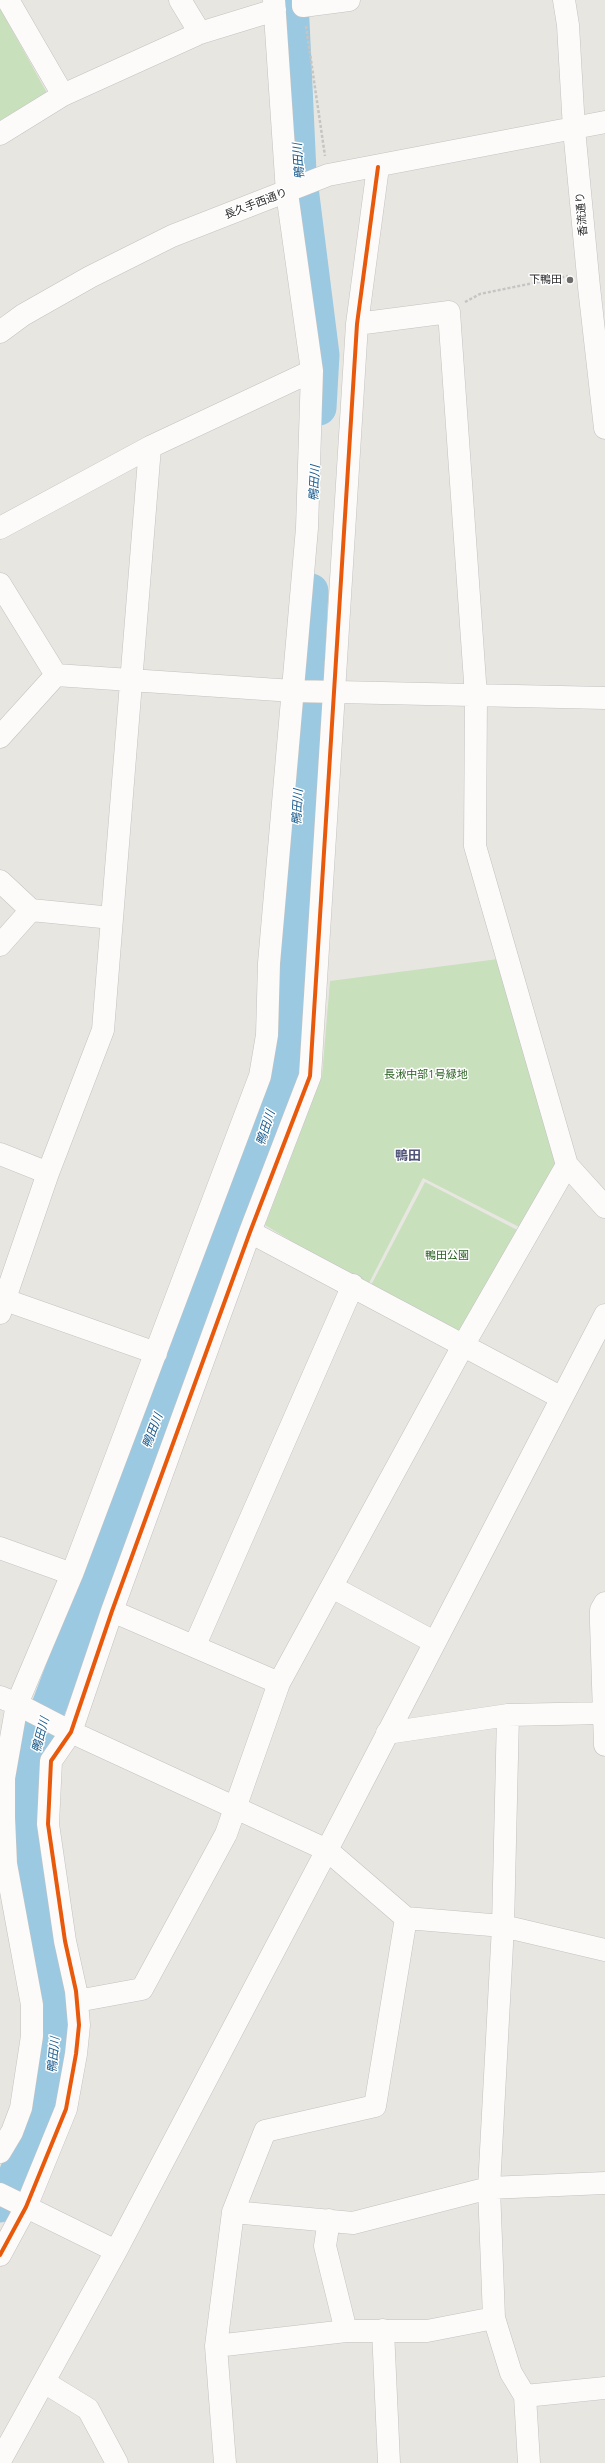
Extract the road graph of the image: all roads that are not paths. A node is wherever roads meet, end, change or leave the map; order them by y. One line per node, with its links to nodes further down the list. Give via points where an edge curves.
1 (8, 0): 8 (street)
2 (180, 0): 7 (street)
3 (349, 0): 5 (street)
4 (564, 0): 10 (street, 香流通り, via 568,25)
5 (303, 3)
6 (275, 5): 7 (street); 13 (street)
7 (200, 33): 8 (street)
8 (63, 95): 11 (street)
9 (605, 122): 10 (street, 長久手西通り)
10 (574, 129): 12 (street, 長久手西通り); 17 (street, 香流通り, via 588,287)
11 (0, 134)
12 (378, 167): 13 (street, 長久手西通り, via 328,175); 14 (street)
13 (287, 193): 15 (street, 長久手西通り, via 172,236 90,277 23,315); 16 (street)
14 (357, 324): 24 (street); 25 (street, via 449,312)
15 (0, 332)
16 (312, 371): 18 (street); 23 (street, via 307,528)
17 (605, 428)
18 (150, 447): 19 (street); 22 (street)
19 (0, 528)
20 (0, 584): 21 (street)
21 (56, 675): 22 (street); 27 (street)
22 (132, 680): 23 (street); 30 (street)
23 (293, 691): 24 (street); 41 (street, via 269,963 267,1035 260,1076)
24 (335, 692): 25 (street); 36 (street, via 310,1076)
25 (476, 696): 26 (street); 33 (street, via 475,846)
26 (605, 698)
27 (0, 737)
28 (0, 881): 29 (street)
29 (31, 910): 30 (street); 31 (street)
30 (112, 918): 34 (street, via 103,1030)
31 (0, 945)
32 (0, 1154): 34 (street)
33 (567, 1165): 35 (street); 40 (street)
34 (48, 1173): 38 (street)
35 (605, 1207)
36 (250, 1232): 37 (street); 47 (street)
37 (353, 1285): 40 (street); 49 (street)
38 (1, 1303): 41 (street)
39 (605, 1315): 42 (street)
40 (464, 1344): 42 (street); 45 (street)
41 (156, 1353): 44 (street)
42 (560, 1398): 48 (street)
43 (0, 1548): 44 (street)
44 (72, 1574): 51 (street)
45 (332, 1587): 48 (street); 50 (street)
46 (605, 1603): 52 (street, via 601,1610)
47 (112, 1611): 49 (street); 54 (street)
48 (434, 1642): 55 (street)
49 (195, 1645): 50 (street)
50 (279, 1683): 57 (street)
51 (8, 1700): 54 (street); 63 (street, via 4,1778 6,1864 32,2005 32,2036 21,2108 12,2132)
52 (604, 1713): 53 (street); 56 (street)
53 (508, 1715): 55 (street); 60 (street)
54 (71, 1732): 57 (street); 62 (street, via 51,1761 48,1824 65,1941)
55 (387, 1733): 58 (street)
56 (605, 1745)
57 (234, 1806): 58 (street); 62 (street, via 226,1834 142,1989)
58 (327, 1850): 59 (street); 69 (street)
59 (406, 1918): 60 (street); 67 (street, via 375,2106 265,2131)
60 (503, 1926): 61 (street); 65 (street)
61 (605, 1950)
62 (77, 2001): 66 (street, via 79,2025 66,2109)
63 (0, 2152)
64 (605, 2183): 65 (street)
65 (489, 2188): 68 (street, via 353,2223); 71 (street)
66 (14, 2201): 69 (street); 70 (street)
67 (233, 2212): 68 (street); 74 (street)
68 (329, 2220): 73 (street, via 325,2246)
69 (116, 2251): 75 (street)
70 (0, 2255)
71 (494, 2318): 72 (street, via 428,2331); 77 (street, via 511,2373)
72 (383, 2330): 73 (street); 81 (street)
73 (346, 2331): 74 (street)
74 (216, 2346): 80 (street)
75 (44, 2382): 78 (street); 79 (street, via 88,2409)
76 (605, 2388): 77 (street)
77 (525, 2396): 82 (street)
78 (0, 2461)
79 (117, 2463)
80 (225, 2463)
81 (389, 2463)
82 (529, 2463)

